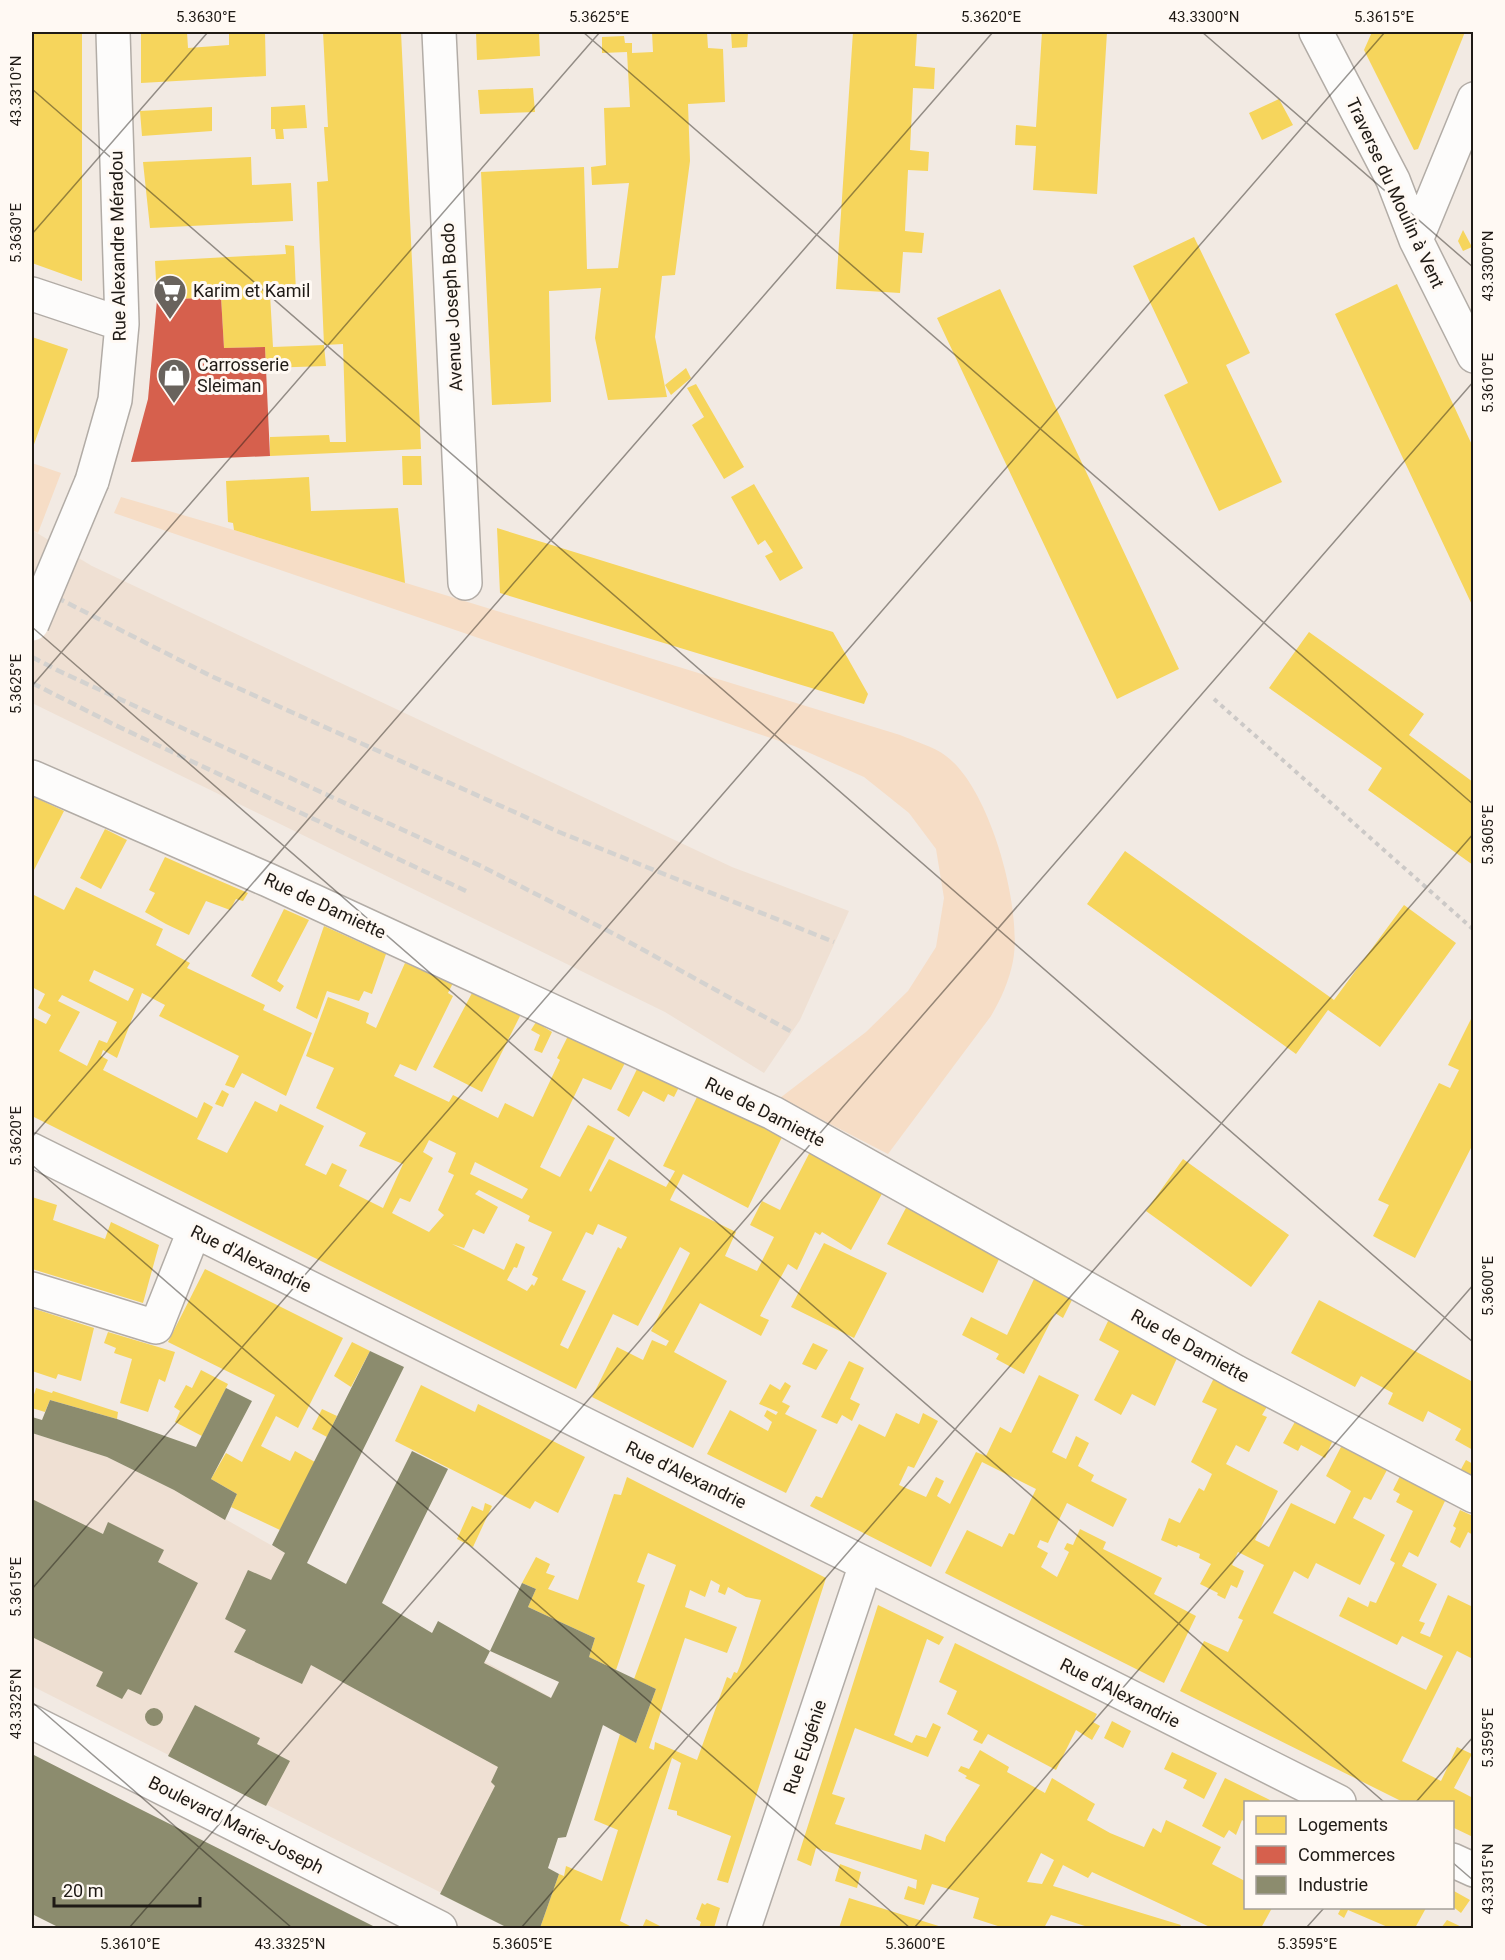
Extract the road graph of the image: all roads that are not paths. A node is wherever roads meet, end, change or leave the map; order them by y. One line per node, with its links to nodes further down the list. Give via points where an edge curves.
1 (113, 32): 7 (street, Rue Alexandre Méradou)
2 (439, 32): 9 (street, Avenue Joseph Bodo)
3 (1316, 32): 5 (street, Traverse du Moulin à Vent, via 1393,180)
4 (1473, 99): 5 (street)
5 (1416, 240): 8 (street, Traverse du Moulin à Vent)
6 (32, 294): 7 (street)
7 (122, 324): 10 (street, Rue Alexandre Méradou, bridge, via 115,400 92,481)
8 (1473, 356)
9 (465, 582)
10 (32, 624)
11 (32, 777): 15 (street, Rue de Damiette, via 268,880 773,1113 1236,1372)
12 (32, 1150): 13 (street, Rue d'Alexandrie)
13 (194, 1231): 14 (street, via 156,1327); 16 (street, Rue d'Alexandrie)
14 (32, 1289)
15 (1473, 1496)
16 (866, 1564): 18 (street, Rue d'Alexandrie); 22 (street, Rue Eugénie)
17 (32, 1722): 21 (street, Boulevard Marie-Joseph)
18 (1335, 1801)
19 (1454, 1861): 20 (street)
20 (1473, 1870)
21 (440, 1929)
22 (744, 1929)

